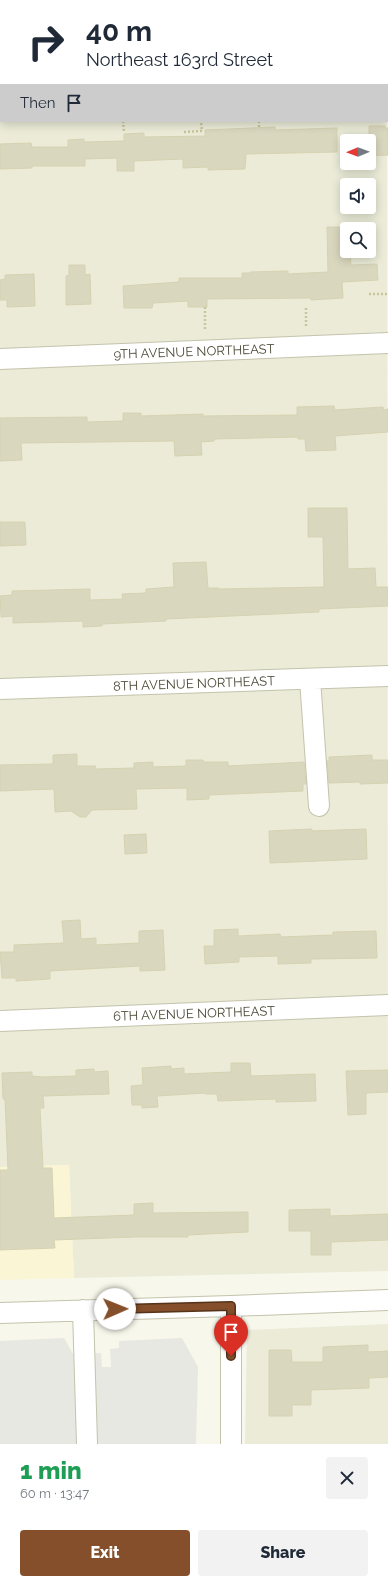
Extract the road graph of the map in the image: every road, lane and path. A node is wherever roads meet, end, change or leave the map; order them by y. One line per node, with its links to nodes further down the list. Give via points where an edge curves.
1 (123, 122): 5 (path)
2 (201, 122): 6 (path, via 202,132)
3 (259, 122): 4 (path)
4 (259, 128)
5 (124, 132)
6 (184, 132)
7 (369, 294): 8 (path)
8 (388, 294)
9 (205, 307): 10 (path)
10 (205, 333)
11 (388, 343): 12 (street, 9TH AVENUE NORTHEAST)
12 (0, 359)
13 (388, 676): 14 (street, 8TH AVENUE NORTHEAST)
14 (310, 679): 15 (street, 8TH AVENUE NORTHEAST); 16 (street)
15 (0, 689)
16 (318, 806)
17 (388, 1005): 18 (street, 6TH AVENUE NORTHEAST)
18 (0, 1021)
19 (388, 1300): 20 (street)
20 (231, 1306): 21 (street); 24 (street)
21 (83, 1310): 22 (street, via 37,1304); 23 (street)
22 (0, 1313)
23 (87, 1444)
24 (231, 1444)

